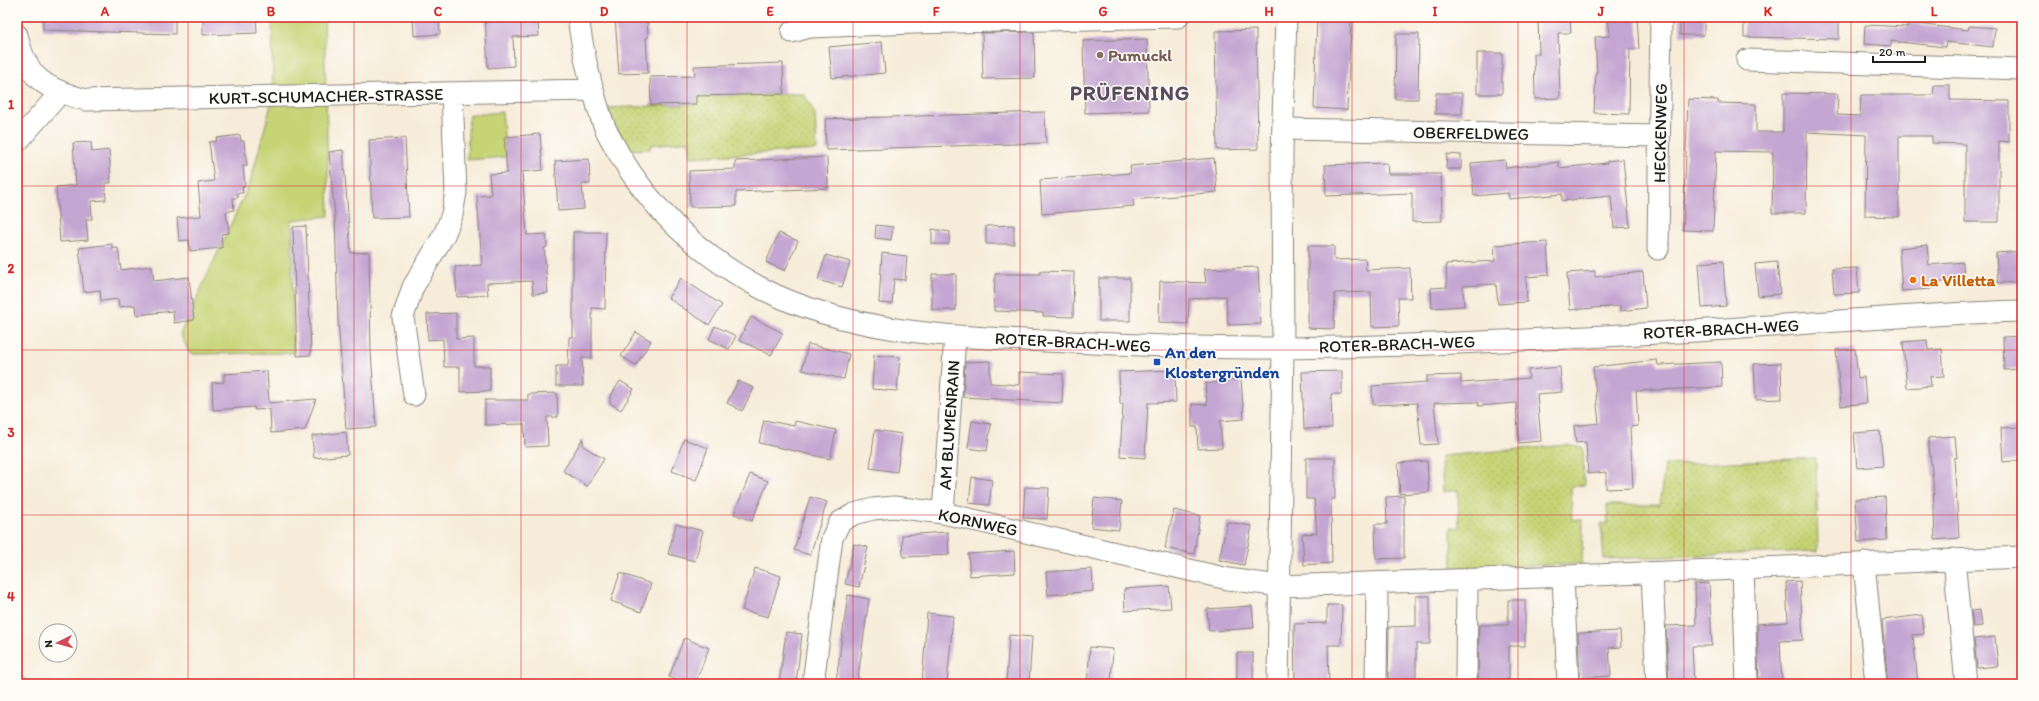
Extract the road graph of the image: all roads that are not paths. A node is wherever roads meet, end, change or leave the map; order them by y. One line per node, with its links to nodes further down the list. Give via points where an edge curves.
1 (578, 17): 9 (street, ROTER-BRACH-WEG, via 583,56)
2 (1178, 17): 5 (street, via 810,27)
3 (1286, 17): 12 (street)
4 (1661, 17): 13 (street, HECKENWEG)
5 (792, 32)
6 (17, 34): 10 (street, KURT-SCHUMACHER-STRASSE, via 29,67 42,83)
7 (1746, 60): 8 (street)
8 (2022, 69)
9 (593, 90): 11 (street, KURT-SCHUMACHER-STRASSE); 17 (street, ROTER-BRACH-WEG, via 606,132 657,207 686,238 726,268 762,289 802,306 892,328)
10 (60, 93): 11 (street, KURT-SCHUMACHER-STRASSE, via 86,100); 14 (street)
11 (452, 93): 19 (street, via 456,192 452,215 444,236 413,287 403,318)
12 (1283, 129): 13 (street, OBERFELDWEG); 18 (street)
13 (1660, 136): 15 (street, HECKENWEG)
14 (17, 142)
15 (1658, 249)
16 (2022, 311): 18 (street, ROTER-BRACH-WEG, via 1659,333)
17 (955, 336): 18 (street, ROTER-BRACH-WEG, via 1167,347); 20 (street, AM BLUMENRAIN)
18 (1284, 348): 29 (street)
19 (414, 396)
20 (943, 513): 29 (street, KORNWEG, via 1228,579); 30 (street, KORNWEG, via 887,508 854,514 840,522 831,545 814,675)
21 (2022, 557): 22 (street, KORNWEG)
22 (1954, 559): 23 (street, KORNWEG); 38 (street)
23 (1864, 563): 24 (street, KORNWEG); 37 (street)
24 (1743, 569): 25 (street, KORNWEG); 36 (street)
25 (1652, 573): 26 (street, KORNWEG); 35 (street)
26 (1563, 576): 27 (street, KORNWEG); 34 (street)
27 (1467, 579): 28 (street, KORNWEG); 33 (street)
28 (1377, 583): 29 (street, KORNWEG); 32 (street)
29 (1280, 586): 31 (street)
30 (818, 684)
31 (1278, 684)
32 (1376, 684)
33 (1466, 684)
34 (1568, 684)
35 (1657, 684)
36 (1747, 684)
37 (1876, 684)
38 (1966, 684)

